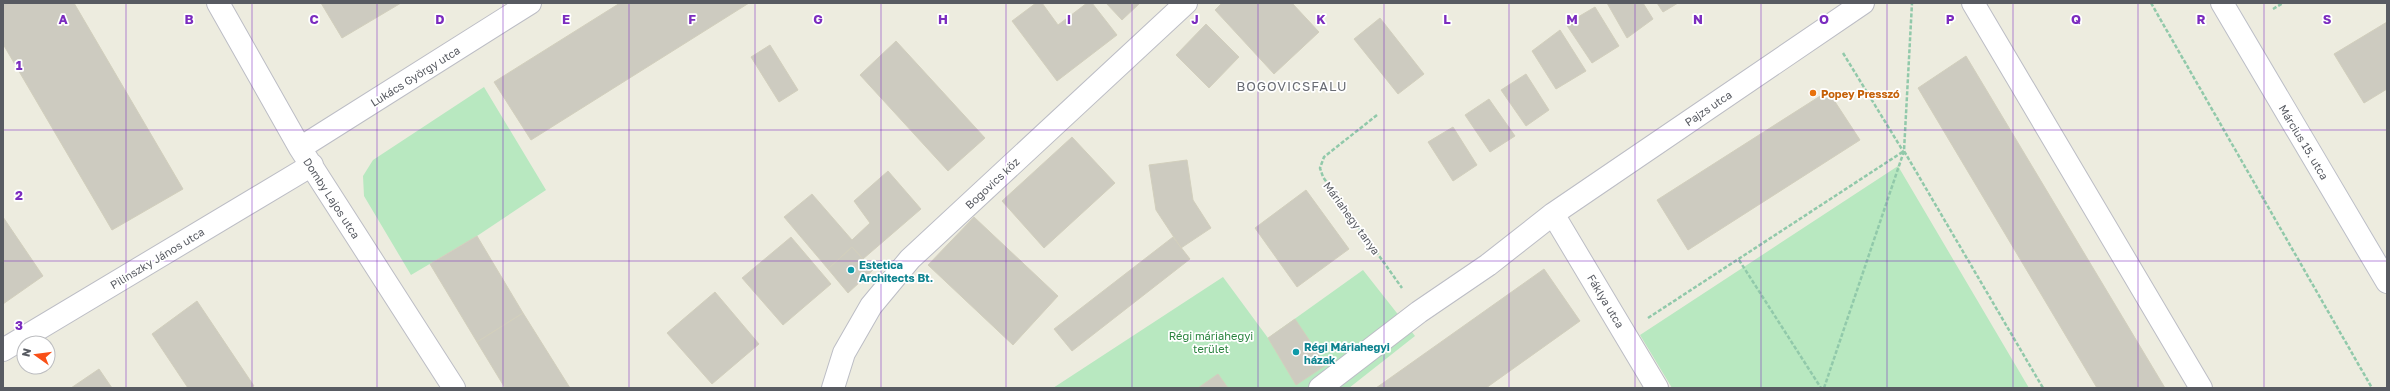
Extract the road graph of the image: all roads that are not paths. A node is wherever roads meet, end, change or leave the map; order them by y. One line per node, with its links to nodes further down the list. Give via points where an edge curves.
1 (218, 3): 7 (street, Domby Lajos utca)
2 (530, 3): 7 (street, Lukács György utca)
3 (1186, 3): 12 (street, Bogovics köz, via 910,259 871,306 844,353)
4 (1863, 3): 8 (street, Pajzs utca)
5 (1973, 3): 15 (street)
6 (2222, 3): 9 (street, Március 15. utca)
7 (306, 157): 10 (street, Pilinszky János utca); 11 (street, Domby Lajos utca)
8 (1553, 214): 13 (street); 14 (street, Fáklya utca)
9 (2387, 282)
10 (3, 350)
11 (454, 388)
12 (833, 388)
13 (1320, 388)
14 (1658, 388)
15 (2201, 388)

